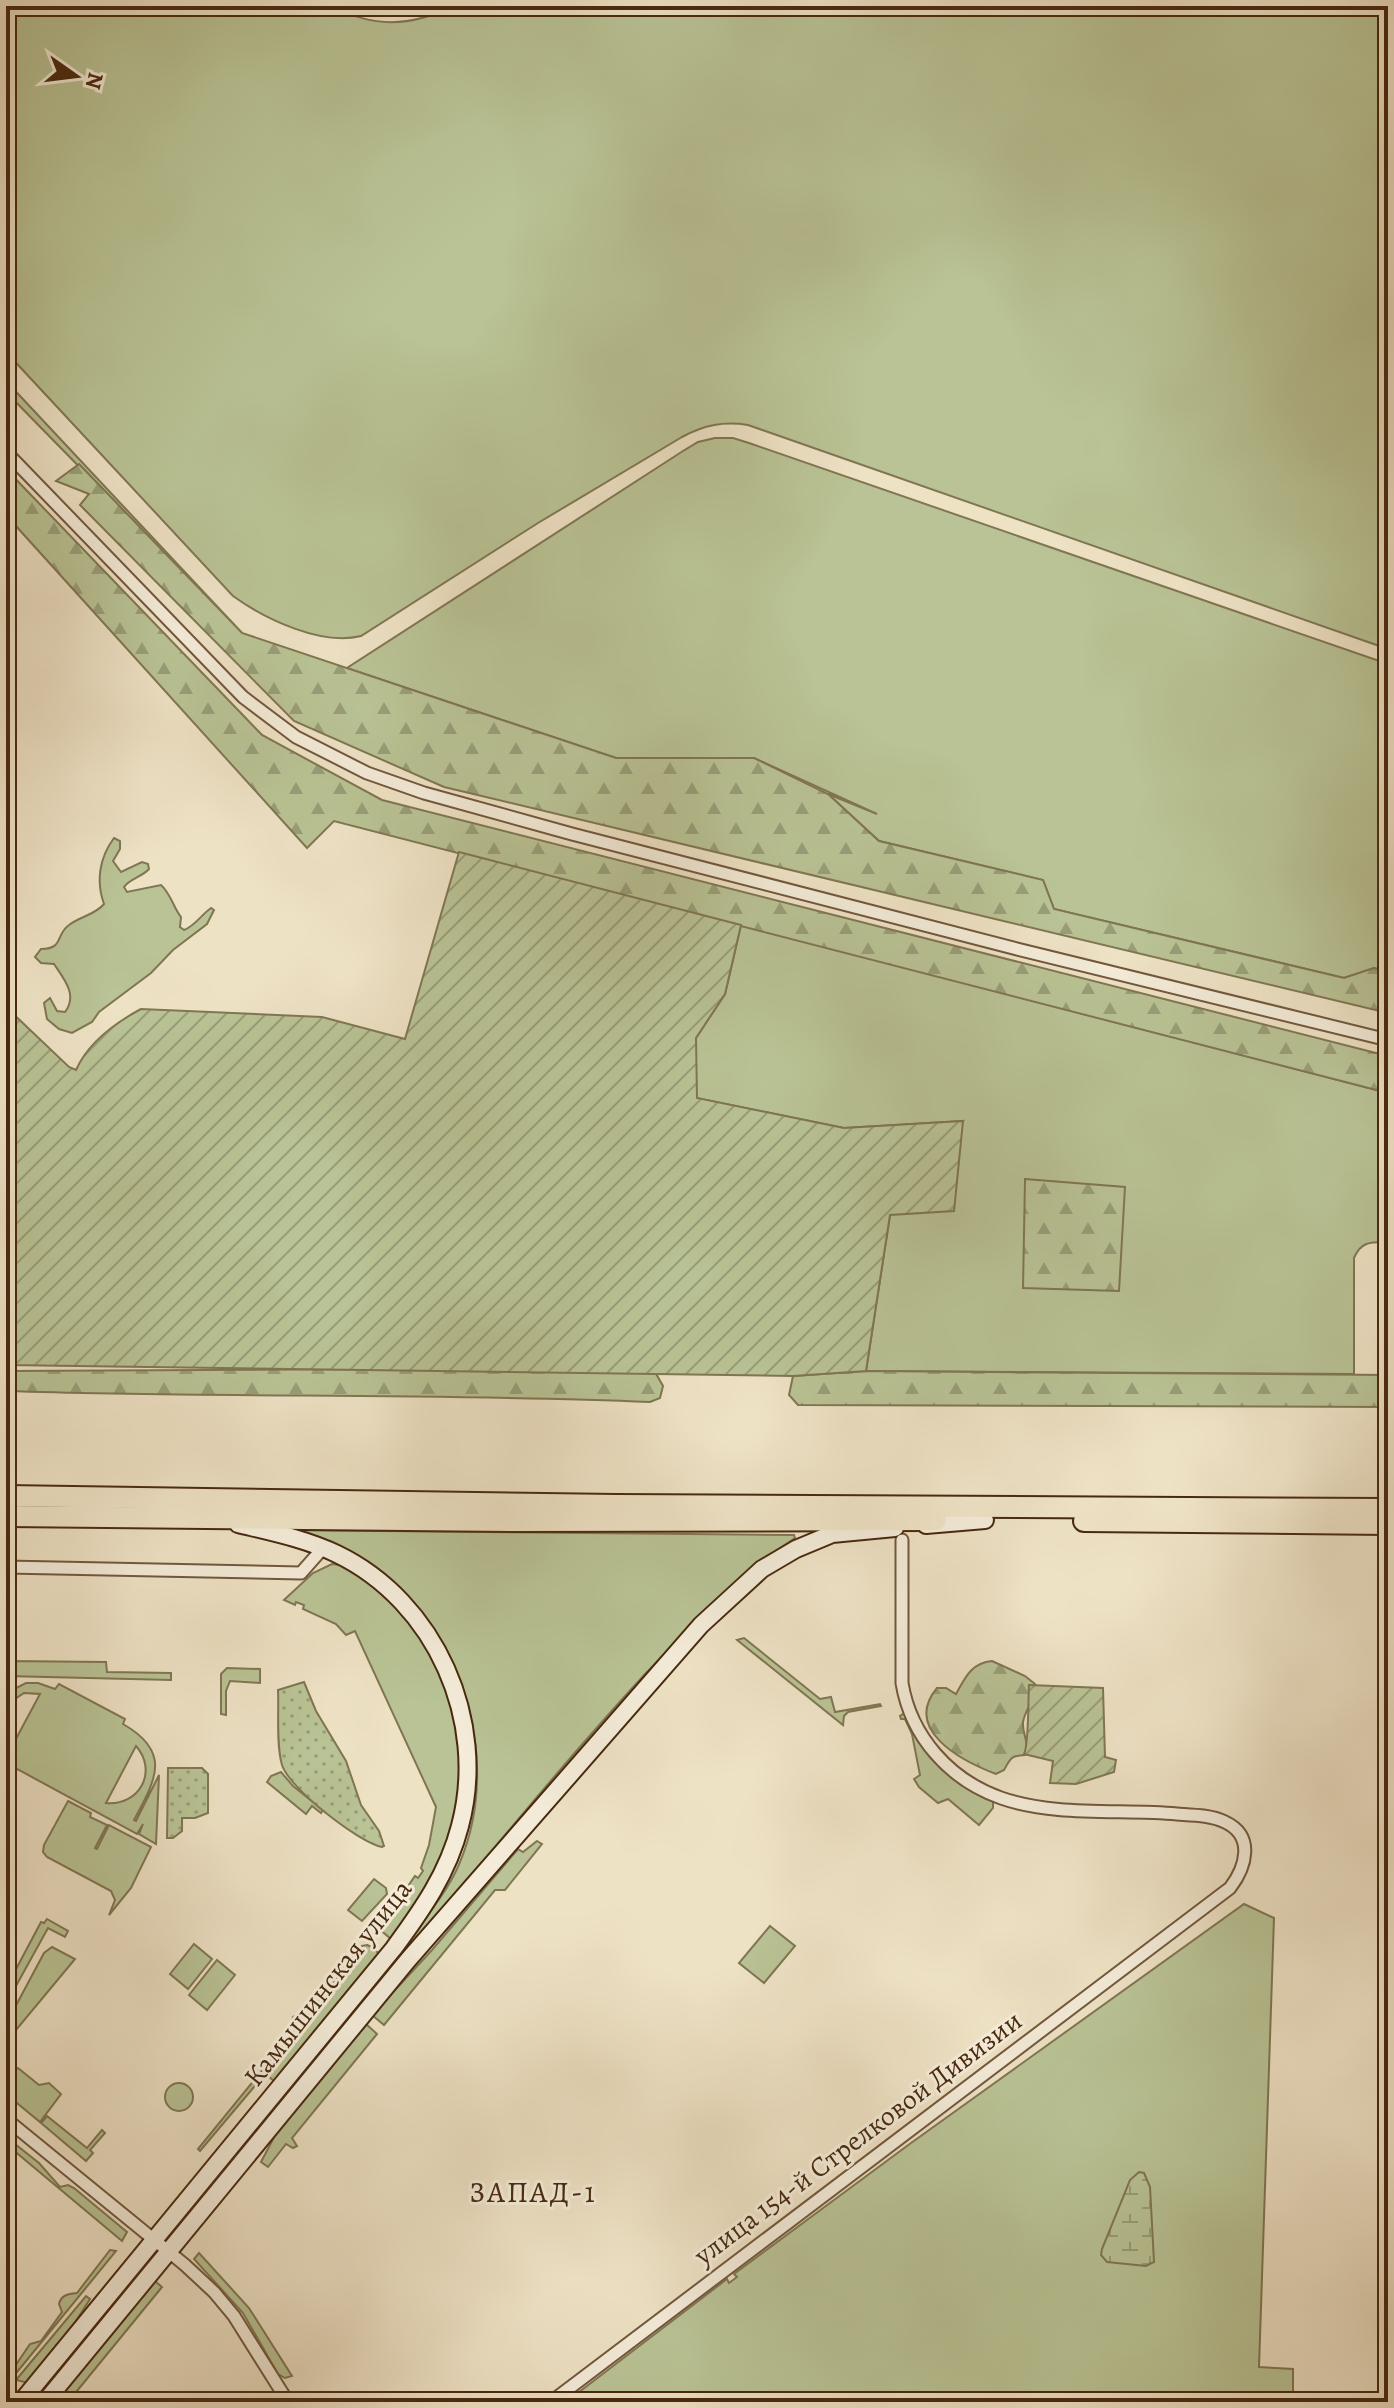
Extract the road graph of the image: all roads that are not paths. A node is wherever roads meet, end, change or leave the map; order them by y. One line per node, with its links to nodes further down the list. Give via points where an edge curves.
1 (6, 452): 2 (street, via 243,697 296,737 367,773 659,857)
2 (1388, 1040)
3 (6, 1496): 5 (highway)
4 (1385, 1514): 5 (highway)
5 (1246, 1515): 8 (highway)
6 (6, 1516): 7 (highway)
7 (209, 1518): 8 (highway); 10 (street, Камышинская улица)
8 (985, 1520): 13 (street, Камышинская улица, via 832,1534 762,1569 664,1665)
9 (902, 1540): 22 (street, улица 154-й Стрелковой Дивизии, via 902,1683 929,1749 960,1777 1004,1799 1225,1822 1245,1846 1243,1868 1230,1888)
10 (323, 1548): 11 (street, via 301,1573); 12 (street, Камышинская улица, via 363,1570 408,1608 439,1652 463,1722 468,1762 454,1846 433,1894)
11 (6, 1567)
12 (394, 1948): 13 (street); 15 (street, Камышинская улица)
13 (408, 1960): 16 (street, Камышинская улица)
14 (6, 2119): 17 (street)
15 (240, 2137): 16 (street); 17 (street, Камышинская улица)
16 (253, 2148): 18 (street, Камышинская улица)
17 (155, 2240): 18 (street); 19 (street, Камышинская улица)
18 (169, 2251): 20 (street, Камышинская улица); 21 (street, via 234,2316)
19 (21, 2402)
20 (45, 2402)
21 (288, 2402)
22 (551, 2402)

